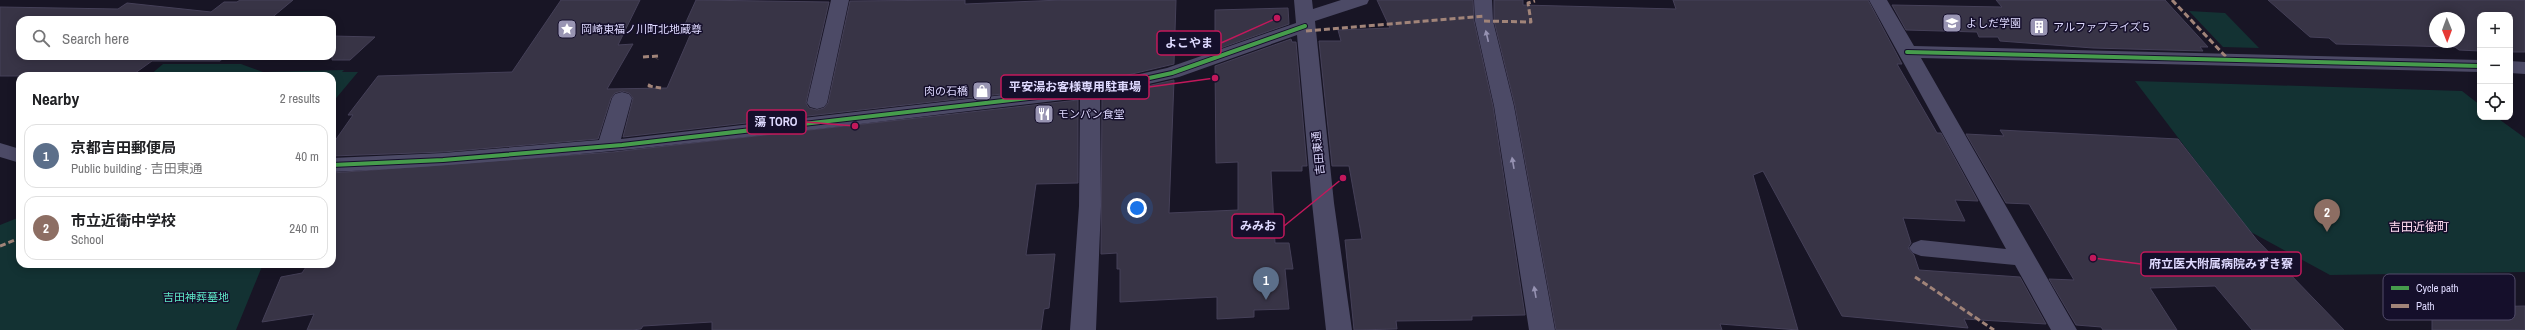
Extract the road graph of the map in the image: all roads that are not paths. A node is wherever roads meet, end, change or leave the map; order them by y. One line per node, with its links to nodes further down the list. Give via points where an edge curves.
1 (840, 0): 12 (street)
2 (1360, 0): 5 (street)
3 (1483, 0): 21 (street, one-way to 3, via 1504,106 1484,21)
4 (1878, 0): 6 (street)
5 (1304, 15): 10 (street, via 1172,73); 20 (street, 吉田東通)
6 (1907, 52): 7 (street); 18 (street)
7 (2477, 66)
8 (2513, 67): 9 (street)
9 (2525, 68)
10 (1090, 91): 13 (street); 19 (street, via 1090,206)
11 (622, 98): 13 (street)
12 (817, 103)
13 (610, 144): 16 (street, via 443,160)
14 (0, 150): 15 (street)
15 (16, 155)
16 (336, 165)
17 (1922, 248): 18 (street)
18 (2023, 258): 22 (street)
19 (1083, 330)
20 (1339, 330)
21 (1542, 330)
22 (2064, 330)

